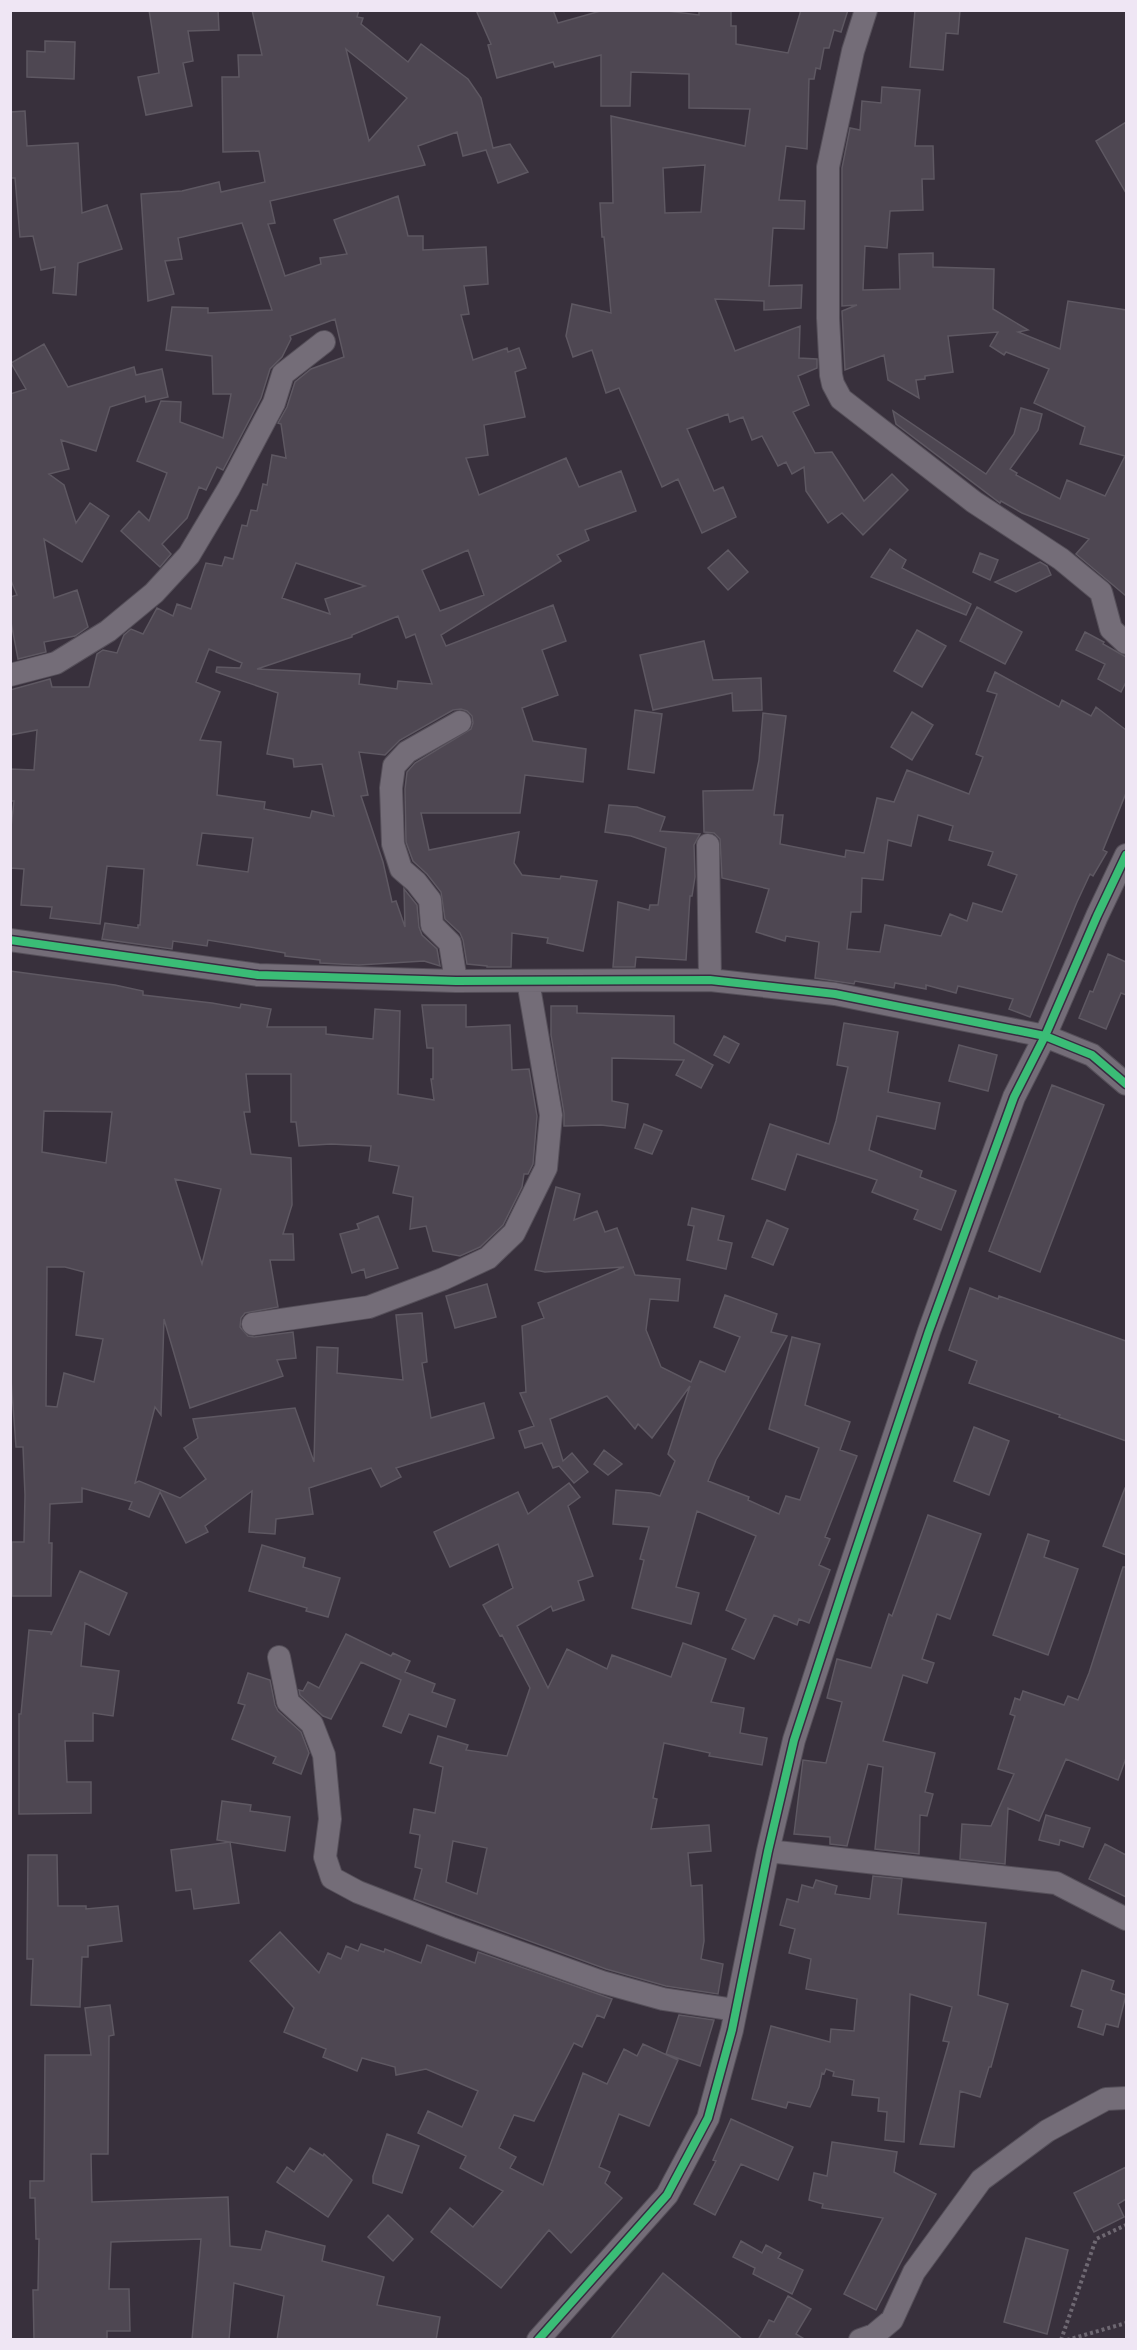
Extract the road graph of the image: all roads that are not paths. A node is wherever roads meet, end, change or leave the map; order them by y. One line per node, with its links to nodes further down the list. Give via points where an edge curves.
1 (866, 10): 3 (street, via 850,62 828,167 828,318 833,384 841,399 1101,592 1111,629)
2 (324, 342): 4 (street, via 283,374 274,403 229,488 189,555 154,593 108,631 56,663)
3 (1126, 642)
4 (10, 675)
5 (460, 722): 10 (street, via 407,752 394,766 391,788 393,844 401,870 430,900 432,926 450,943)
6 (708, 845): 9 (street)
7 (1126, 855): 12 (street)
8 (10, 940): 10 (street, via 258,975)
9 (710, 980): 11 (street); 12 (street, via 835,994)
10 (456, 981): 11 (street)
11 (528, 981): 14 (street, via 551,1115 546,1168 514,1233 488,1258 369,1307)
12 (1045, 1036): 13 (street, via 1092,1055); 16 (street, via 1014,1097 929,1331 794,1740)
13 (1126, 1084)
14 (253, 1324)
15 (279, 1657): 18 (street, via 288,1702 312,1724 324,1755 330,1819 325,1857 332,1878 358,1892 602,1982 663,1999)
16 (768, 1851): 17 (street, via 1056,1883); 18 (street)
17 (1126, 1919)
18 (735, 2010): 20 (street, via 708,2118 667,2195)
19 (1126, 2098): 21 (street, via 1106,2099 1047,2131 981,2180 914,2272 892,2320 874,2335)
20 (537, 2340)
21 (860, 2340)

